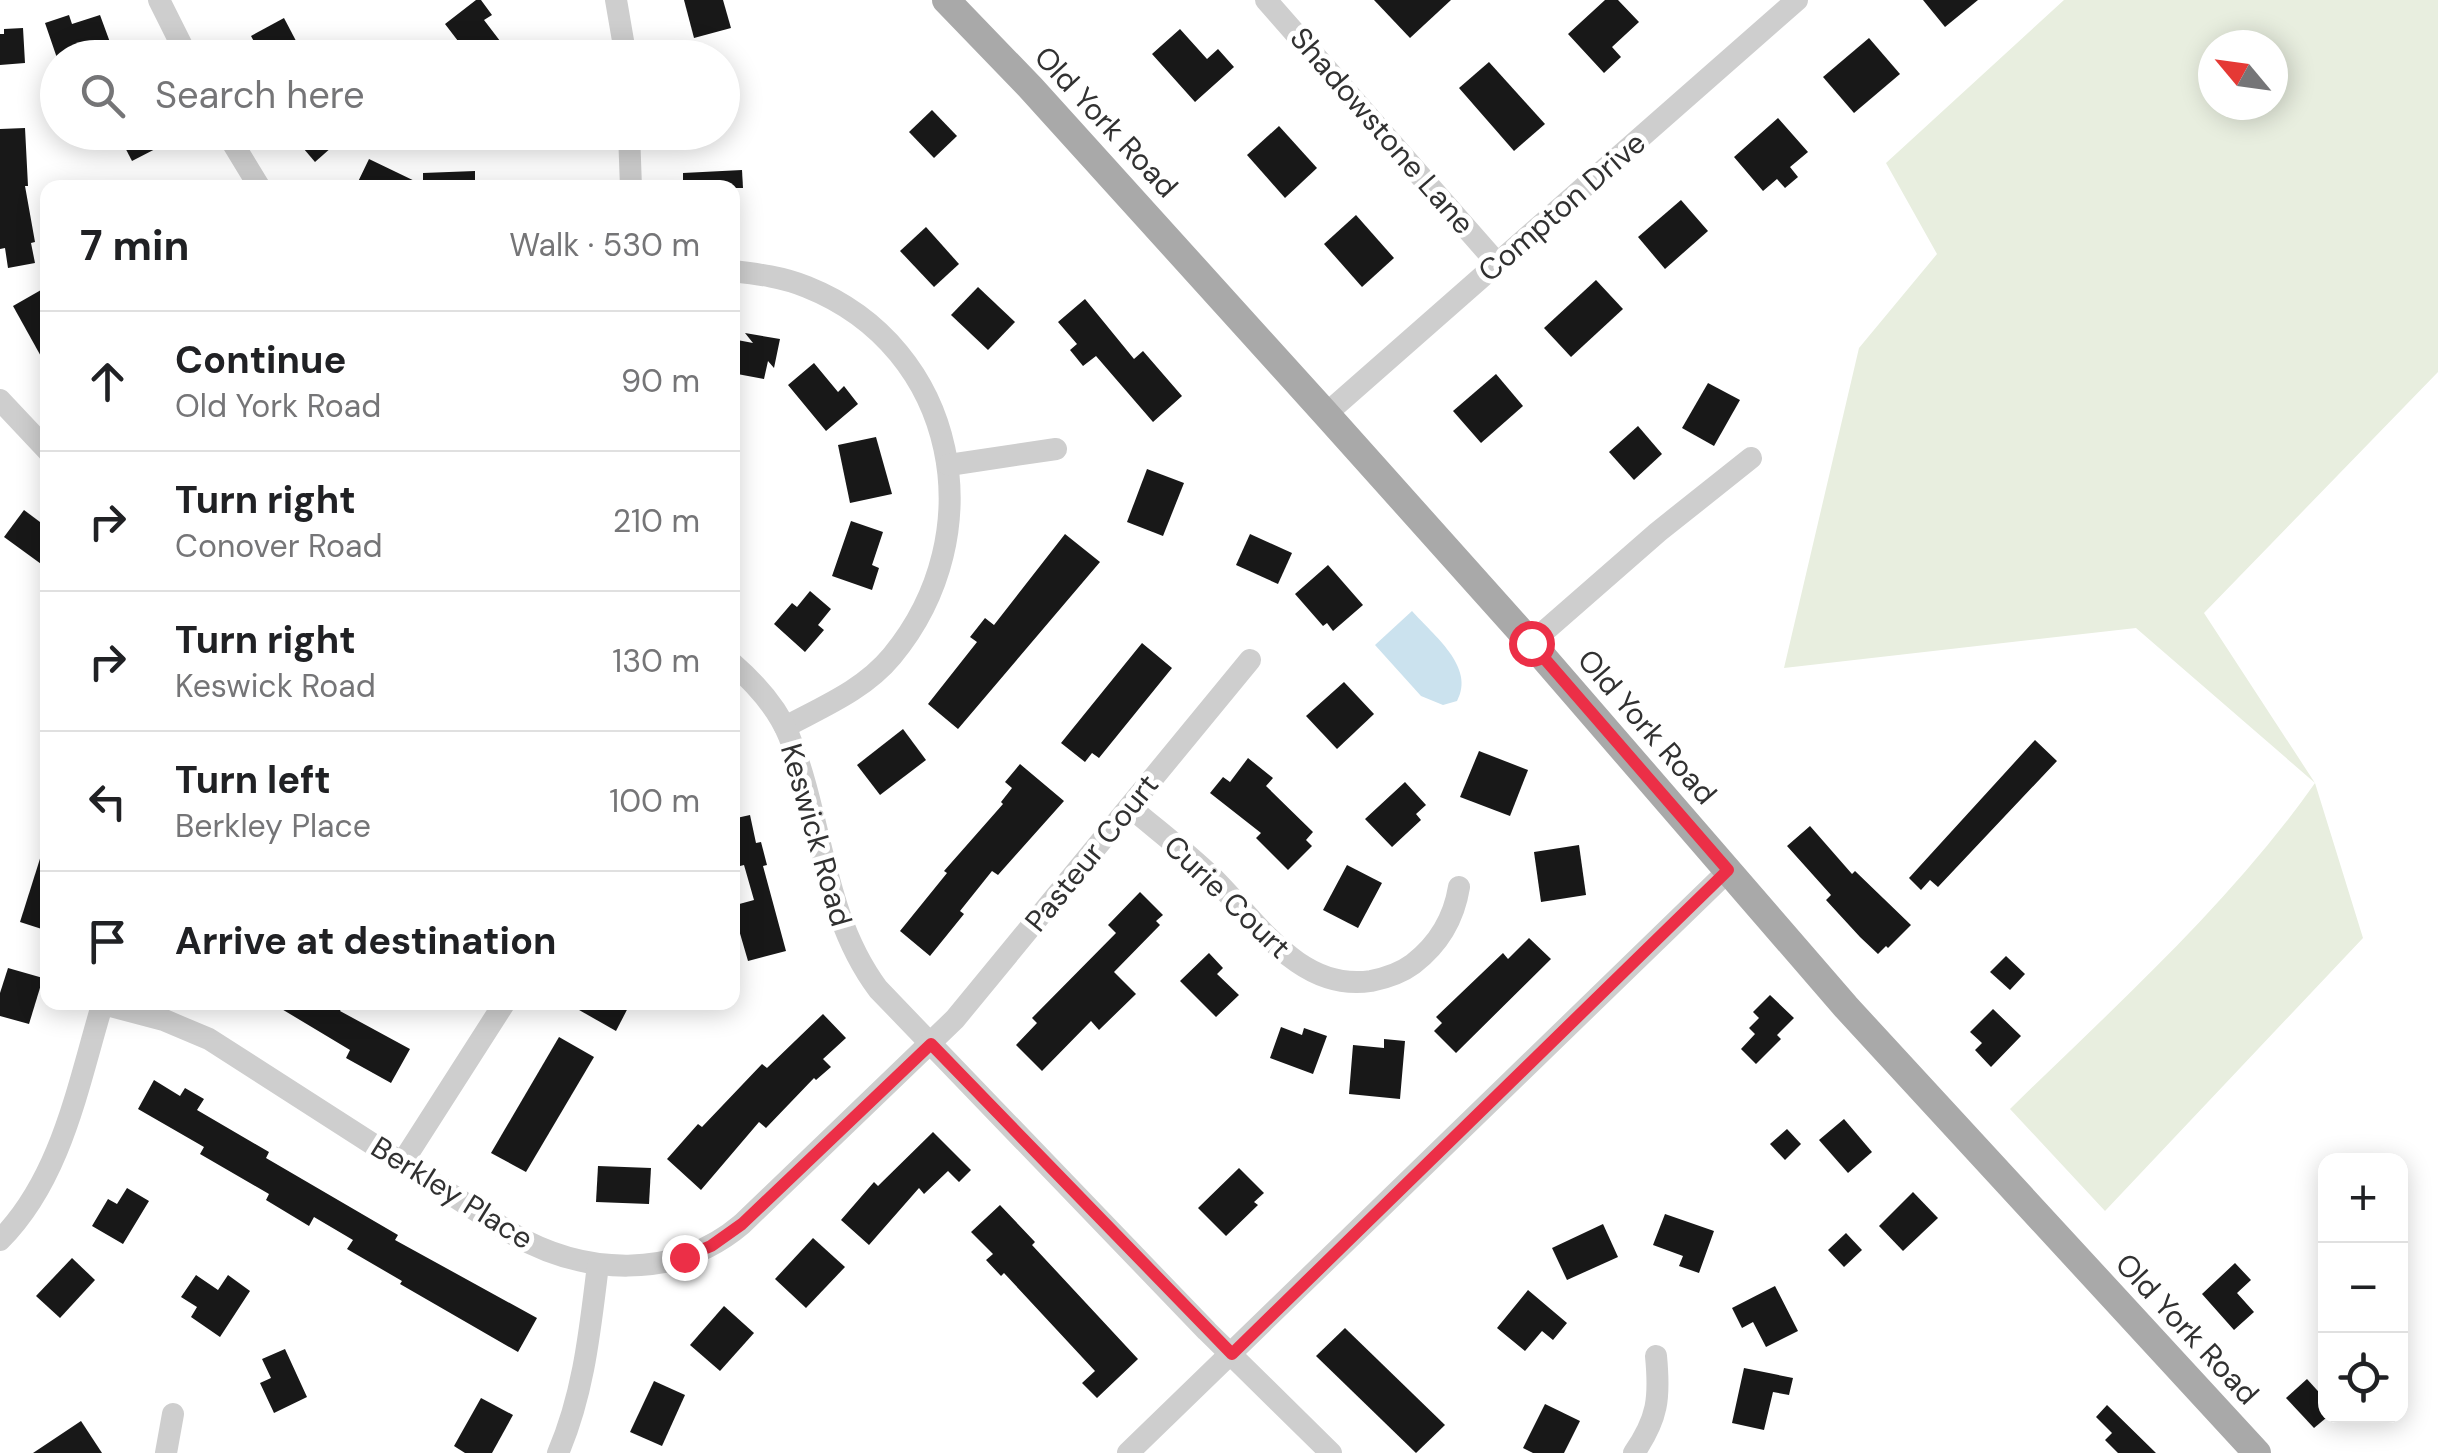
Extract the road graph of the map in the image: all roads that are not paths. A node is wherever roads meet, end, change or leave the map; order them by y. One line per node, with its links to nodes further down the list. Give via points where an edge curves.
1 (159, 0): 6 (street)
2 (616, 0): 7 (street)
3 (946, 0): 15 (main road, Old York Road)
4 (1266, 0): 12 (street, Shadowstone Lane)
5 (1797, 0): 12 (street, Compton Drive)
6 (179, 40)
7 (623, 40)
8 (237, 150): 10 (street)
9 (630, 150): 11 (street)
10 (255, 180)
11 (631, 180)
12 (1497, 263): 15 (street, Compton Drive)
13 (740, 272): 19 (street, via 808,287 863,320 922,387)
14 (0, 400): 16 (street)
15 (1326, 414): 20 (main road, Old York Road)
16 (40, 442)
17 (1056, 450): 19 (street)
18 (1751, 458): 20 (street)
19 (949, 465): 23 (street, via 944,554 908,633 869,678)
20 (1531, 643): 25 (main road, Old York Road)
21 (1250, 660): 24 (street, Pasteur Court)
22 (740, 671): 23 (street, Keswick Road)
23 (784, 727): 30 (street, Keswick Road, via 847,941 878,988)
24 (1130, 807): 26 (street, Curie Court, via 1211,876 1294,962 1330,979 1370,981 1410,967 1449,923); 30 (street, Pasteur Court)
25 (1728, 870): 34 (street); 42 (main road, Old York Road)
26 (1459, 887)
27 (101, 1010): 32 (street, via 52,1164)
28 (125, 1010): 31 (street, Berkley Place, via 195,1032)
29 (499, 1010): 31 (street)
30 (931, 1044): 33 (street, Berkley Place, via 726,1237 672,1260); 34 (street, Keswick Road)
31 (402, 1163): 33 (street, Berkley Place, via 529,1244)
32 (0, 1240)
33 (598, 1265): 38 (street, via 579,1390)
34 (1232, 1354): 39 (street); 40 (street, Keswick Road)
35 (1656, 1356): 41 (street, via 1660,1392 1654,1420)
36 (173, 1414): 37 (street)
37 (166, 1453)
38 (558, 1453)
39 (1128, 1453)
40 (1331, 1453)
41 (1634, 1453)
42 (2257, 1453)

